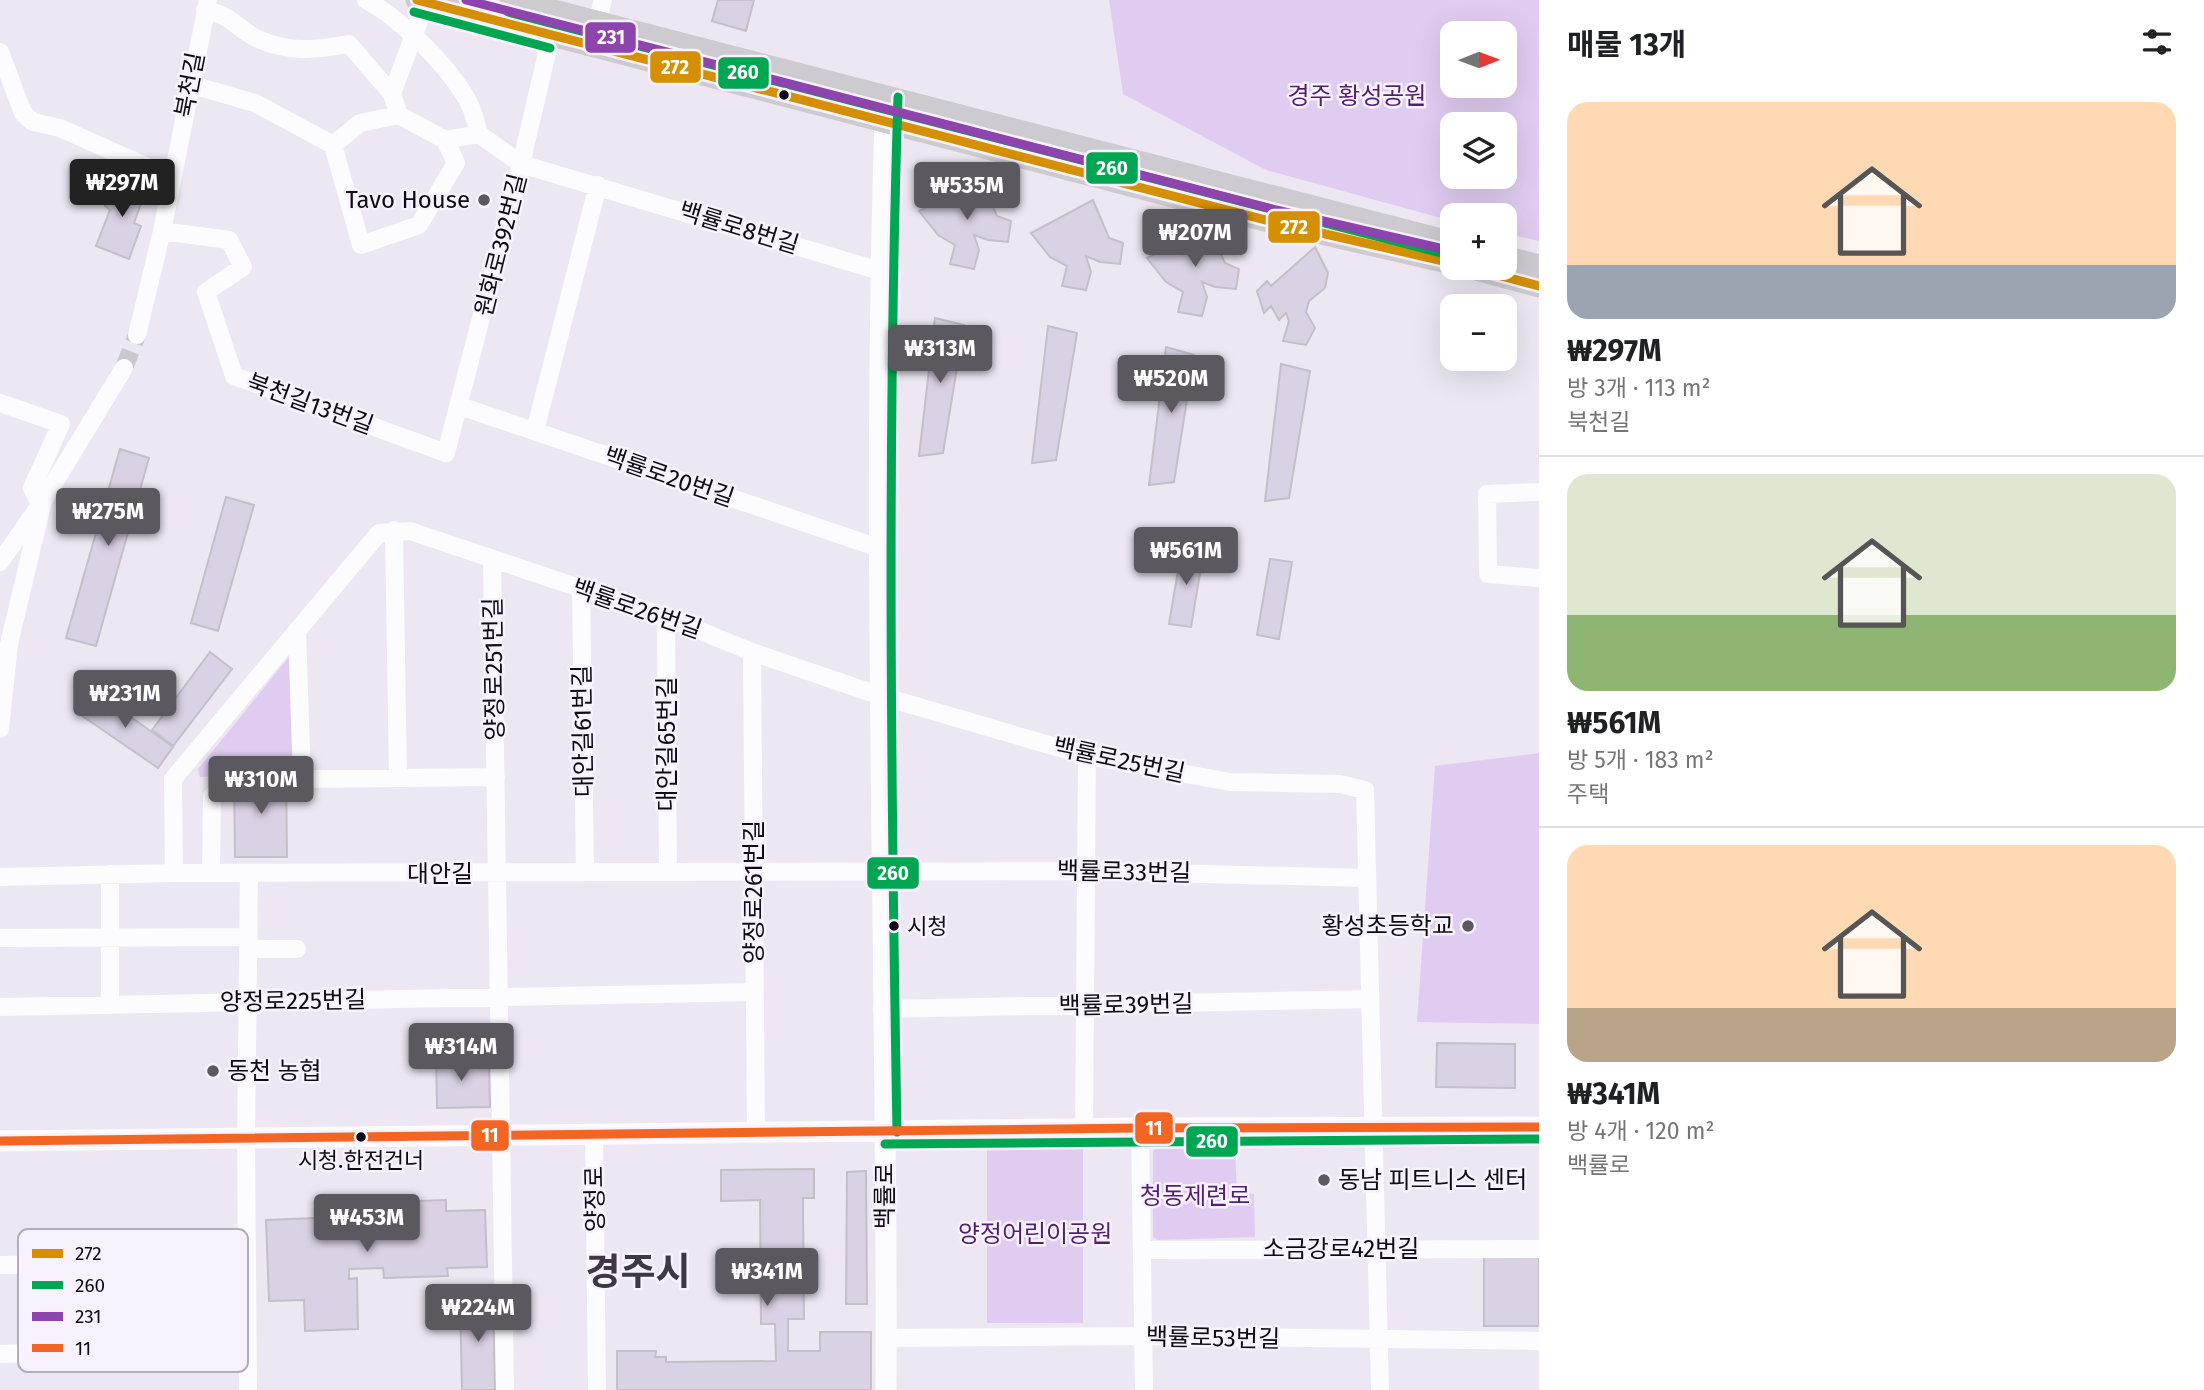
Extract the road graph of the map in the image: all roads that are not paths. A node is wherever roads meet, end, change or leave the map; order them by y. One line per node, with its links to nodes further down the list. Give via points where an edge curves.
1 (366, 0): 7 (street)
2 (511, 0): 5 (main road)
3 (422, 1): 7 (street); 8 (main road)
4 (207, 5): 10 (street, 북천길); 11 (street, via 257,38 307,52 349,44)
5 (557, 6): 6 (main road); 8 (main road)
6 (600, 11): 12 (main road)
7 (414, 35): 11 (street); 15 (street, via 469,103)
8 (551, 36): 14 (main road); 18 (street, 원화로392번길)
9 (0, 52): 19 (street, via 23,113 33,122 60,128)
10 (189, 84): 17 (street, via 255,103); 19 (street, 북천길)
11 (392, 94): 13 (street)
12 (886, 97): 14 (main road); 22 (main road)
13 (399, 116): 16 (street); 17 (street, via 360,123)
14 (885, 120): 23 (main road, via 1273,222); 26 (street, 백률로)
15 (480, 134): 16 (street); 18 (street)
16 (445, 141): 17 (street, via 456,163 419,225 360,245)
17 (333, 145)
18 (521, 164): 20 (street, 백률로8번길); 32 (street, 원화로392번길)
19 (172, 178): 21 (street, 북천길)
20 (598, 185): 26 (street, 백률로8번길); 33 (street)
21 (162, 231): 29 (street, 북천길); 34 (street, 북천길13번길, via 229,240 243,267 205,292 234,376)
22 (1440, 240)
23 (1440, 260)
24 (1517, 261): 25 (main road)
25 (1539, 267)
26 (880, 271): 38 (street, 백률로)
27 (1517, 280): 28 (main road)
28 (1539, 286)
29 (137, 335)
30 (124, 368): 36 (street)
31 (0, 403): 36 (street, via 61,424 32,488)
32 (460, 406): 33 (street, 백률로20번길); 34 (street, 원화로392번길)
33 (536, 431): 38 (street, 백률로20번길)
34 (446, 453)
35 (1539, 492): 41 (street, via 1487,494 1488,574)
36 (43, 502): 40 (street); 47 (street, via 9,644)
37 (394, 530): 39 (street, 백률로26번길, via 410,531); 44 (street, via 379,533); 49 (street)
38 (879, 548): 46 (street, 백률로)
39 (492, 560): 42 (street, 백률로26번길); 50 (street, 양정로251번길)
40 (0, 562)
41 (1539, 578)
42 (581, 591): 43 (street, 백률로26번길); 54 (street, 대안길61번길)
43 (667, 617): 45 (street, 백률로26번길); 52 (street, 대안길65번길)
44 (297, 631): 49 (street, 양정로251번길, via 302,779); 57 (street, via 173,779)
45 (752, 652): 46 (street, 백률로26번길); 55 (street, 양정로261번길)
46 (878, 695): 48 (street, 백률로25번길); 56 (street, 백률로)
47 (1, 722)
48 (1087, 756): 53 (street); 63 (street, 백률로25번길, via 1230,782 1340,784 1365,790)
49 (398, 778): 50 (street, 양정로251번길)
50 (496, 778): 61 (street, 양정로251번길)
51 (212, 796): 58 (street)
52 (668, 871): 54 (street, 대안길); 55 (street, 대안길)
53 (1086, 871): 56 (street, 백률로33번길); 63 (street, 백률로33번길); 73 (street)
54 (584, 872): 61 (street, 대안길)
55 (754, 872): 56 (street, 대안길); 68 (street, 양정로261번길)
56 (880, 872): 75 (street, 백률로)
57 (174, 873): 58 (street, 대안길); 60 (street, 대안길)
58 (211, 873): 59 (street, 대안길)
59 (249, 873): 61 (street, 대안길); 66 (street)
60 (110, 874): 62 (street, 대안길); 65 (street)
61 (497, 874): 69 (street, 양정로251번길)
62 (0, 877)
63 (1367, 878): 70 (street)
64 (0, 938): 65 (street)
65 (110, 938): 66 (street); 72 (street)
66 (249, 943): 67 (street); 71 (street)
67 (297, 949)
68 (755, 992): 69 (street, 양정로225번길); 81 (street, 양정로261번길)
69 (499, 996): 71 (street, 양정로225번길); 83 (street, 양정로251번길)
70 (1370, 999): 73 (street, 백률로39번길); 76 (street)
71 (249, 1002): 72 (street, 양정로225번길); 84 (street)
72 (110, 1005): 74 (street, 양정로225번길)
73 (1085, 1006): 75 (street, 백률로39번길); 79 (street)
74 (0, 1007)
75 (882, 1009): 80 (street, 백률로)
76 (1372, 1126): 77 (street, 양정로); 78 (street, 양정로); 87 (street)
77 (1539, 1127)
78 (1140, 1128): 79 (street, 양정로); 89 (street)
79 (1084, 1129): 80 (street, 양정로)
80 (885, 1132): 81 (street, 양정로); 93 (street, 백률로)
81 (756, 1133): 82 (street, 양정로)
82 (594, 1134): 83 (street, 양정로); 101 (street, 양정로)
83 (501, 1135): 84 (street, 양정로); 100 (street, 양정로251번길)
84 (246, 1139): 85 (street, 양정로); 86 (street)
85 (0, 1141)
86 (247, 1229)
87 (1376, 1248): 88 (street, 소금강로42번길); 89 (street, 소금강로42번길); 94 (street)
88 (1539, 1249)
89 (1142, 1250): 92 (street)
90 (0, 1265): 91 (street)
91 (18, 1265)
92 (1143, 1336): 93 (street, 백률로53번길); 94 (street, 백률로53번길); 103 (street)
93 (886, 1339): 102 (street, 백률로)
94 (1378, 1341): 95 (street, 백률로53번길); 104 (street)
95 (1539, 1341)
96 (248, 1347): 99 (street)
97 (18, 1353): 98 (street)
98 (0, 1354)
99 (248, 1390)
100 (505, 1390)
101 (597, 1390)
102 (886, 1390)
103 (1144, 1390)
104 (1380, 1390)

